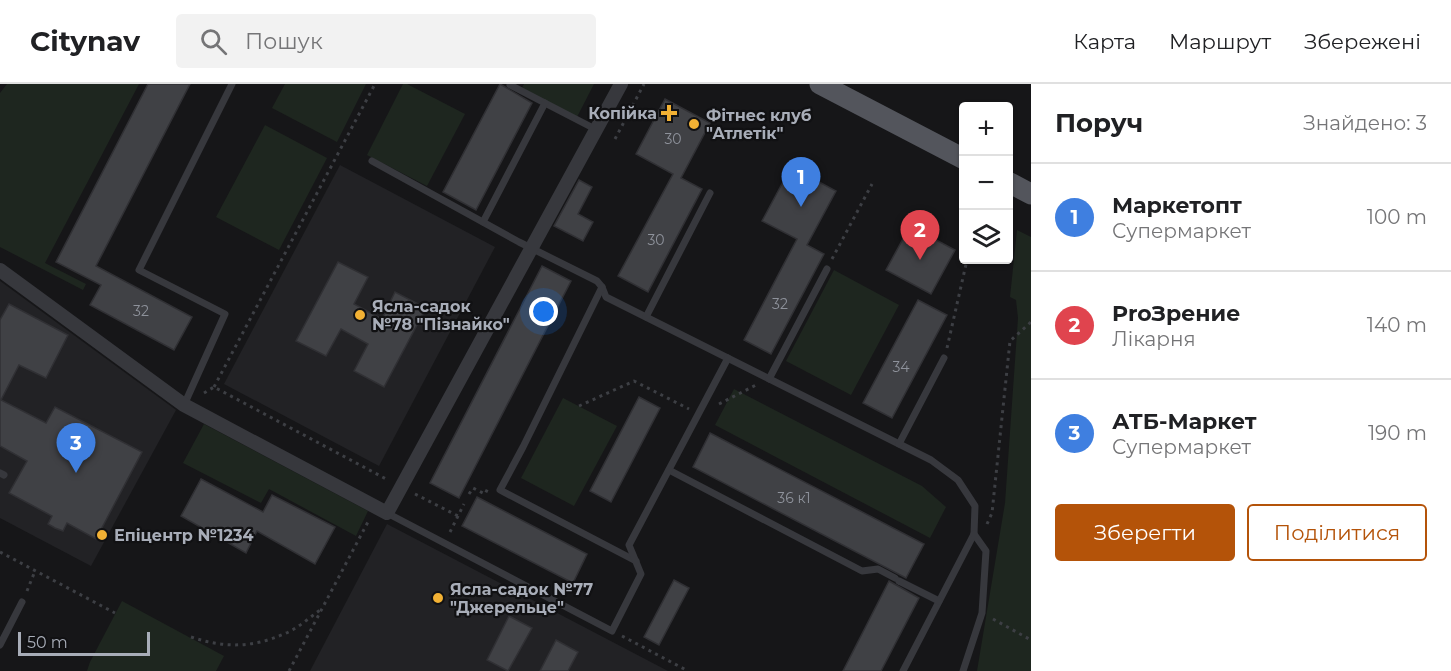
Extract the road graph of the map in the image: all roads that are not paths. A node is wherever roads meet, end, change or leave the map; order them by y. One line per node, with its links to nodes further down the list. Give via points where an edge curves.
1 (232, 84): 21 (lane, via 139,270 225,314)
2 (621, 84): 6 (street)
3 (820, 84): 7 (main road)
4 (510, 85): 5 (lane)
5 (545, 103): 6 (lane); 12 (lane)
6 (597, 130): 13 (street)
7 (959, 157)
8 (372, 161): 12 (lane)
9 (1013, 185): 11 (main road)
10 (710, 193): 17 (lane)
11 (1031, 194)
12 (483, 222): 13 (lane)
13 (533, 248): 16 (lane); 24 (street, via 402,487)
14 (827, 269): 20 (lane)
15 (0, 270): 21 (street)
16 (602, 287): 17 (lane, via 606,297); 26 (lane, via 500,490)
17 (646, 317): 18 (lane)
18 (728, 358): 20 (lane); 23 (lane)
19 (944, 358): 22 (lane)
20 (769, 379): 22 (lane)
21 (184, 405): 24 (street)
22 (899, 444): 25 (lane, via 932,460 958,480 975,506)
23 (669, 470): 26 (lane, via 629,545); 27 (lane, via 862,571 878,569)
24 (381, 511): 26 (lane, via 612,631 642,574)
25 (974, 534): 27 (lane); 31 (lane, via 986,550 982,613)
26 (636, 561)
27 (939, 601): 30 (lane)
28 (22, 602): 29 (lane)
29 (0, 645)
30 (903, 671)
31 (963, 671)

